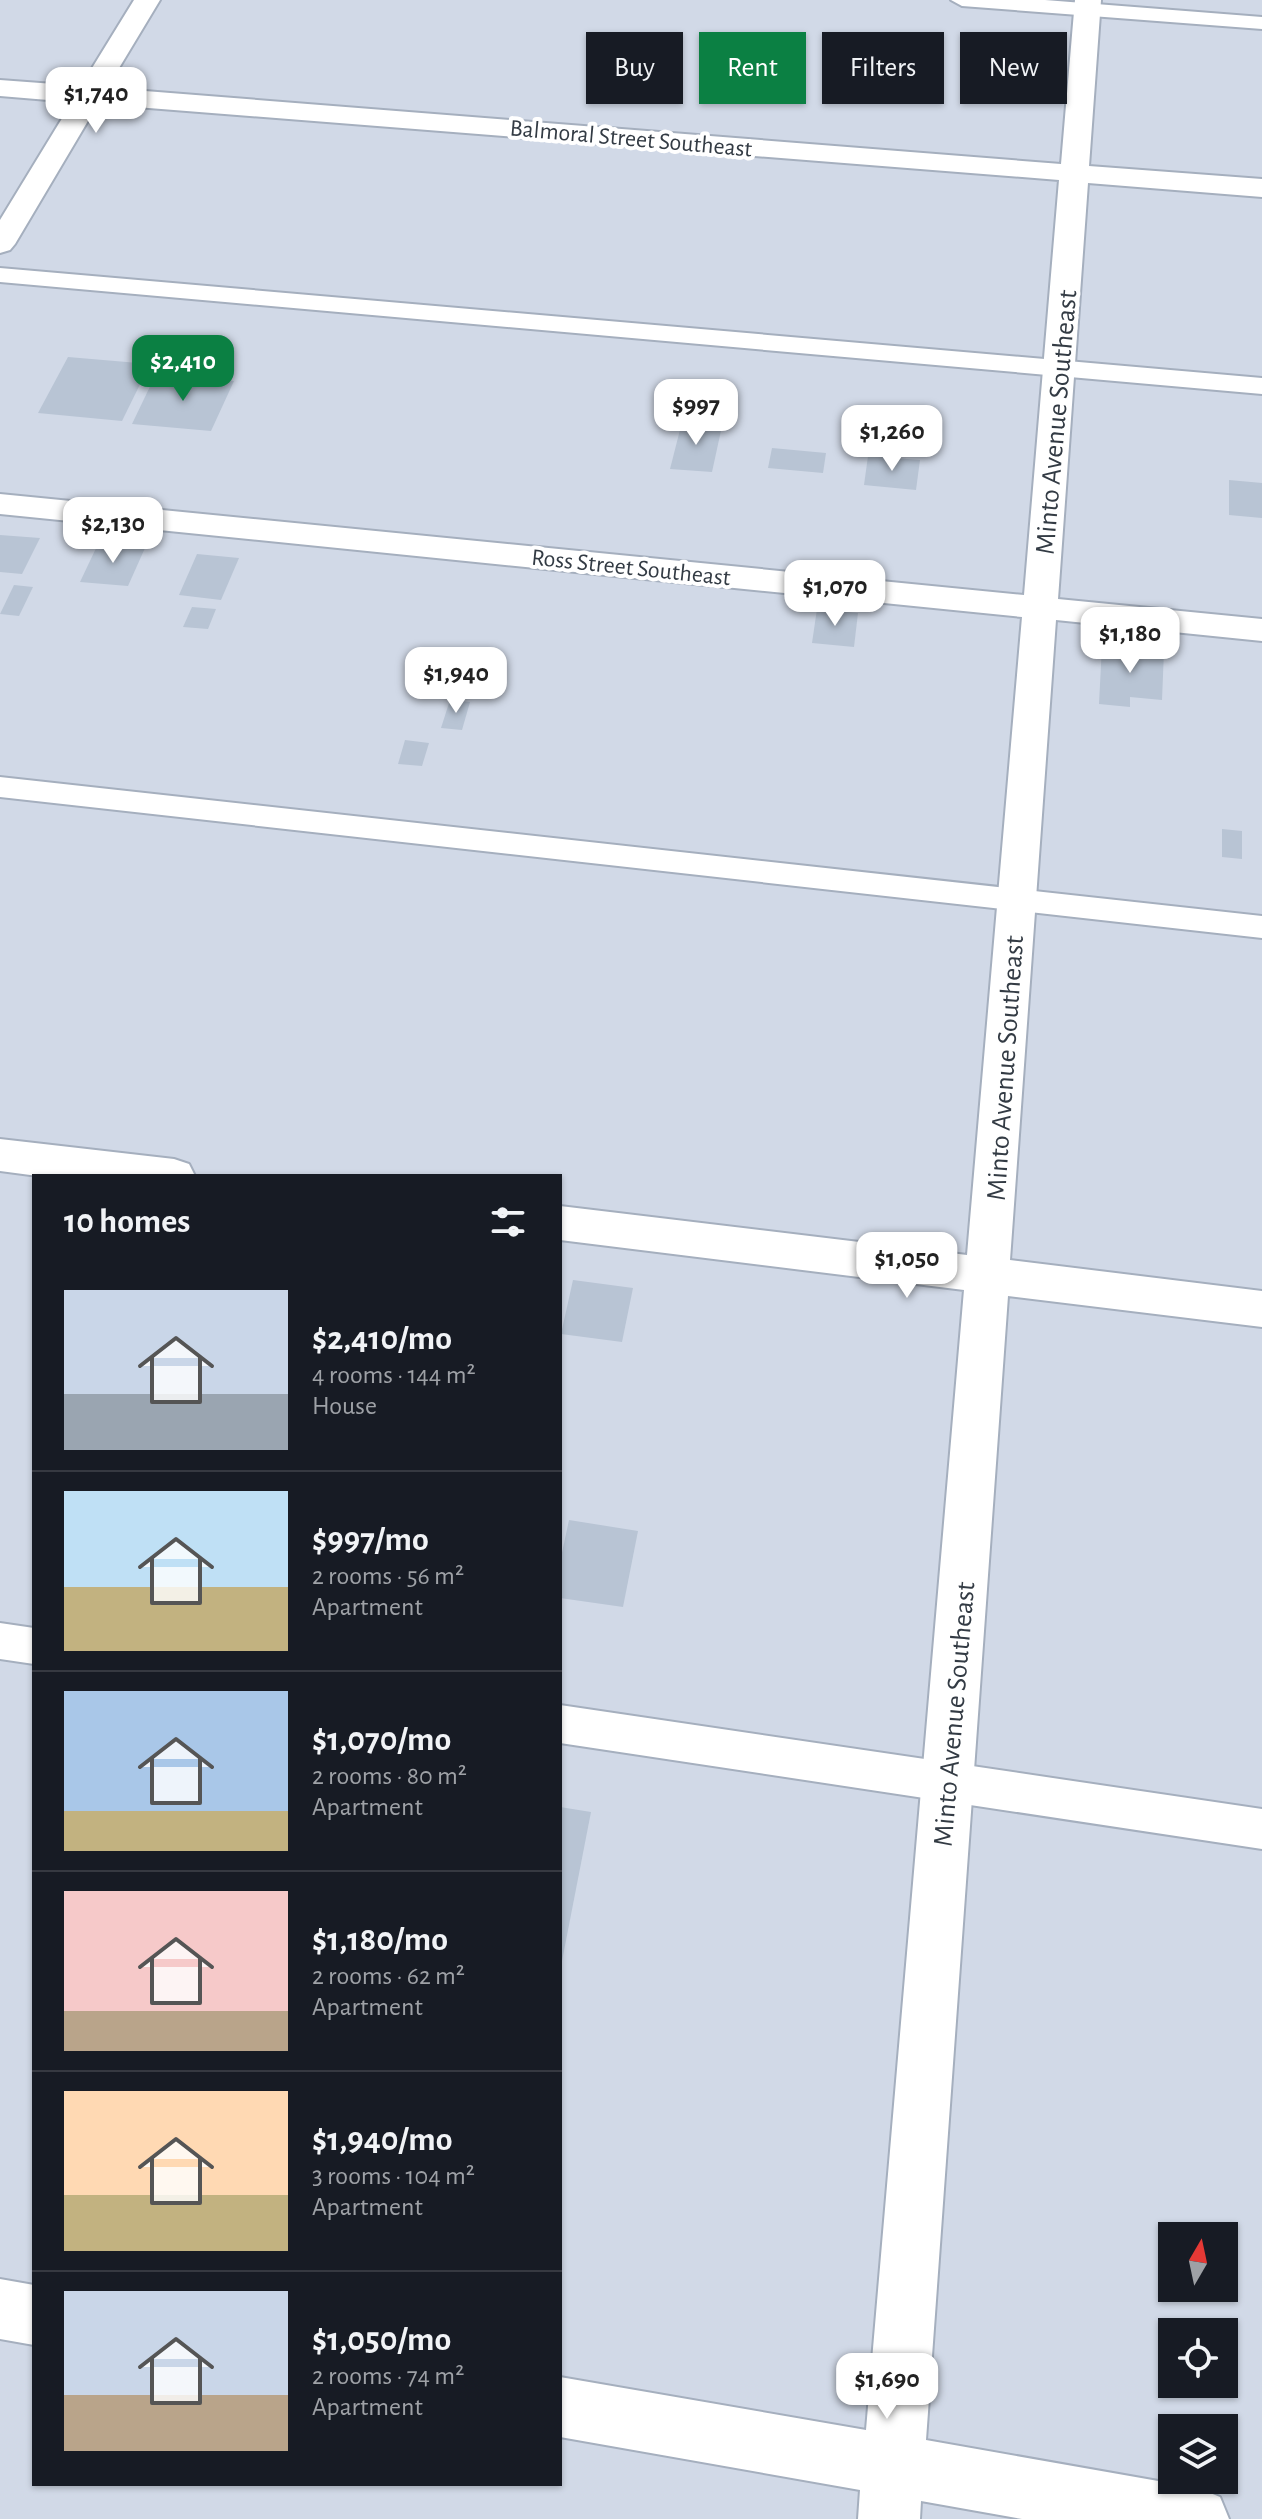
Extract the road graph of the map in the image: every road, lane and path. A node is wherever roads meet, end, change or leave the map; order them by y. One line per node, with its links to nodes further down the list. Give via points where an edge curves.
1 (147, 0): 6 (street)
2 (962, 0): 3 (lane)
3 (1088, 5): 4 (lane); 7 (street, Minto Avenue Southeast)
4 (1262, 23)
5 (0, 88): 6 (street, Balmoral Street Southeast)
6 (90, 95): 7 (street, Balmoral Street Southeast); 9 (street)
7 (1074, 173): 8 (street, Balmoral Street Southeast); 11 (street, Minto Avenue Southeast)
8 (1262, 188)
9 (0, 244)
10 (0, 275): 11 (lane)
11 (1059, 369): 12 (lane); 14 (street, Minto Avenue Southeast)
12 (1262, 386)
13 (0, 504): 14 (street, Ross Street Southeast)
14 (1040, 608): 15 (street, Ross Street Southeast); 17 (street, Minto Avenue Southeast)
15 (1262, 630)
16 (0, 787): 17 (lane)
17 (1017, 900): 18 (lane); 22 (street, Minto Avenue Southeast)
18 (1262, 927)
19 (0, 1155): 20 (street)
20 (157, 1174)
21 (562, 1223): 22 (street)
22 (987, 1276): 23 (street); 27 (street, Minto Avenue Southeast)
23 (1262, 1309)
24 (0, 1641): 25 (lane)
25 (32, 1646)
26 (562, 1724): 27 (lane)
27 (948, 1782): 28 (lane); 32 (street, Minto Avenue Southeast)
28 (1262, 1829)
29 (0, 2309): 30 (street)
30 (32, 2315)
31 (562, 2408): 32 (street)
32 (891, 2492): 33 (street)
33 (1198, 2519)

